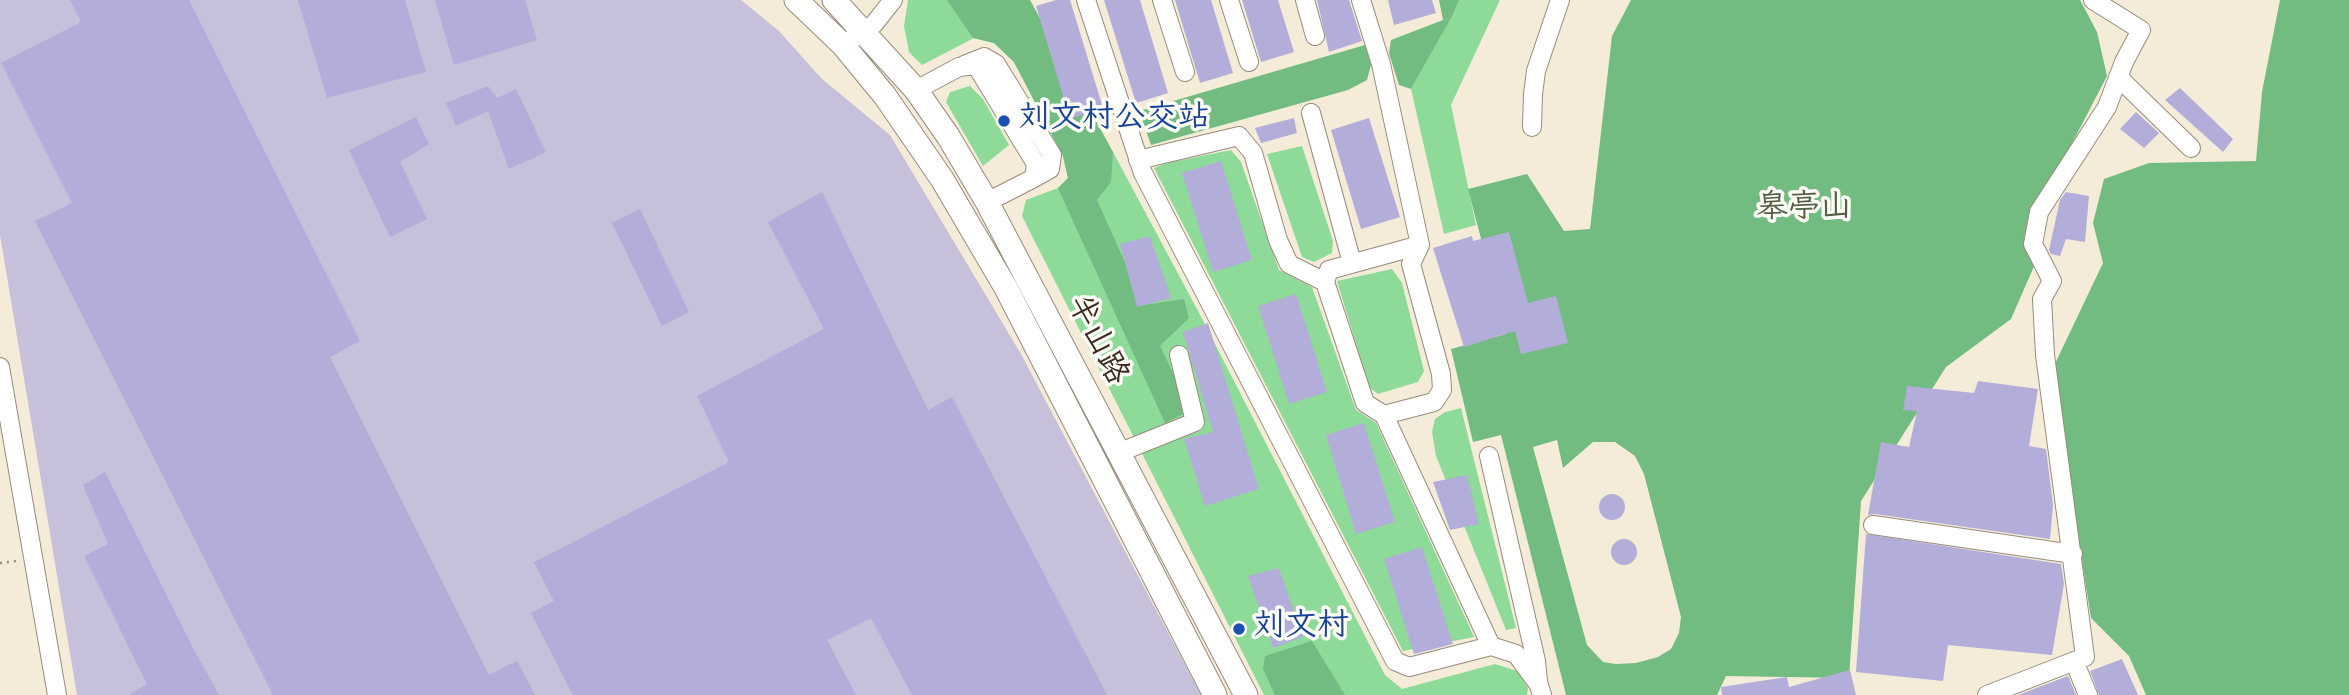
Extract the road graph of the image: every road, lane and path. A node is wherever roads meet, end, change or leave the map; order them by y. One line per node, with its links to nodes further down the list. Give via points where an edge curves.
1 (796, 0): 13 (main road, 半山路)
2 (834, 0): 11 (main road, 半山路)
3 (893, 0): 11 (street)
4 (1086, 0): 21 (street)
5 (1163, 0): 15 (street)
6 (1229, 0): 14 (street)
7 (1305, 0): 12 (street)
8 (1361, 0): 23 (street, via 1381,64)
9 (1560, 0): 19 (street, via 1536,71)
10 (2092, 0): 16 (street, via 2141,30)
11 (864, 32): 13 (street); 17 (main road, 半山路)
12 (1315, 36)
13 (843, 45): 37 (main road, 半山路, via 942,179 1006,288)
14 (1249, 62)
15 (1185, 72)
16 (2118, 77): 20 (street); 32 (street, via 2107,107 2039,212 2033,244 2052,281 2042,299 2045,355)
17 (916, 90): 22 (main road, 半山路); 22 (street, via 958,67 976,65 1036,164 1034,178)
18 (1311, 113): 24 (street)
19 (1532, 127)
20 (2191, 148)
21 (1138, 160): 25 (street, via 1239,136 1253,153 1289,264); 33 (street, via 1395,661 1409,667)
22 (987, 202): 29 (main road, 半山路)
23 (1420, 245): 24 (street); 28 (street, via 1411,264 1442,390 1434,402)
24 (1352, 263): 25 (street, via 1329,270)
25 (1325, 282): 28 (street, via 1365,403)
26 (1179, 355): 29 (street, via 1195,422)
27 (0, 367): 36 (street)
28 (1384, 415): 33 (street)
29 (1118, 453): 38 (main road, 半山路)
30 (1489, 456): 35 (street)
31 (1872, 525): 32 (street)
32 (2073, 554): 34 (street)
33 (1490, 646): 35 (street, via 1516,654)
34 (2079, 659): 39 (street); 40 (street)
35 (1540, 690)
36 (57, 695)
37 (1215, 695)
38 (1246, 695)
39 (1987, 695)
40 (2088, 695)

